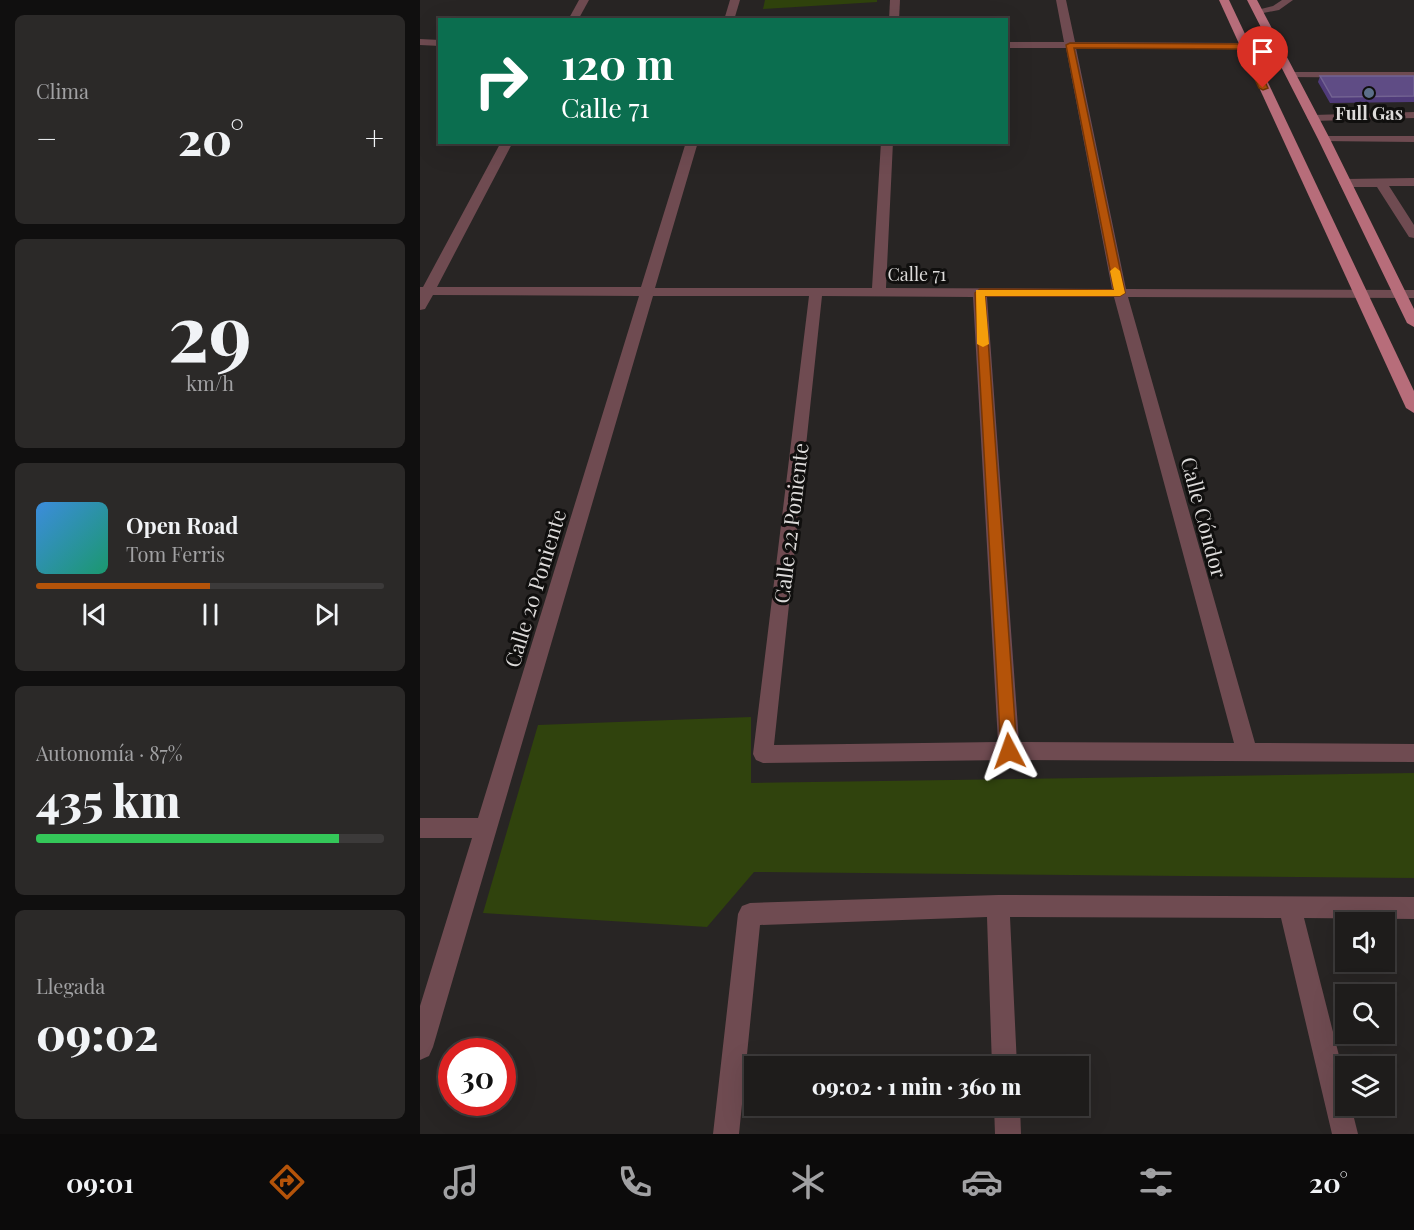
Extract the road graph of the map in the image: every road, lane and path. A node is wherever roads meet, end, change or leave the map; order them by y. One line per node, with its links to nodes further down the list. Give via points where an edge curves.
1 (584, 0): 8 (street)
2 (735, 0): 9 (street)
3 (895, 0): 10 (street)
4 (1061, 0): 14 (street, Calle Cóndor)
5 (1224, 0): 15 (main road)
6 (1288, 0): 7 (street, via 1276,8)
7 (1255, 5): 16 (main road)
8 (574, 18)
9 (730, 18)
10 (894, 18)
11 (420, 42): 12 (street)
12 (438, 43)
13 (1008, 45): 14 (street)
14 (1070, 45): 15 (street); 34 (street, Calle Cóndor)
15 (1244, 46): 35 (main road)
16 (1291, 75): 17 (street); 19 (main road)
17 (1414, 75)
18 (1414, 116): 19 (street)
19 (1313, 118): 20 (main road)
20 (1324, 139): 21 (street); 26 (main road)
21 (1414, 139)
22 (506, 144): 29 (street)
23 (691, 144): 30 (street, Calle 20 Poniente)
24 (887, 144): 32 (street)
25 (1414, 182): 27 (street)
26 (1345, 183): 27 (street); 36 (main road)
27 (1381, 183): 28 (street)
28 (1412, 228)
29 (424, 291): 30 (street, Calle 71); 38 (street)
30 (647, 292): 31 (street, Calle 71); 45 (street, Calle 20 Poniente)
31 (816, 292): 32 (street, Calle 71); 41 (street, Calle 22 Poniente, via 763,754)
32 (879, 292): 33 (street, Calle 71)
33 (980, 293): 34 (street, Calle 71); 41 (street)
34 (1120, 293): 35 (street, Calle 71); 42 (street, Calle Cóndor)
35 (1361, 294): 36 (street, Calle 71); 40 (main road)
36 (1399, 294): 37 (street, Calle 71); 39 (main road)
37 (1414, 294)
38 (420, 306)
39 (1414, 323)
40 (1414, 408)
41 (1009, 751): 42 (street)
42 (1247, 752): 43 (street)
43 (1414, 753)
44 (420, 828): 45 (street)
45 (486, 828): 49 (street, Calle 20 Poniente)
46 (998, 906): 47 (street); 50 (street); 52 (street, via 750,914)
47 (1290, 907): 48 (street); 54 (street)
48 (1414, 908)
49 (420, 1047)
50 (1005, 1056)
51 (1007, 1116): 53 (street)
52 (726, 1134)
53 (1008, 1134)
54 (1345, 1134)

